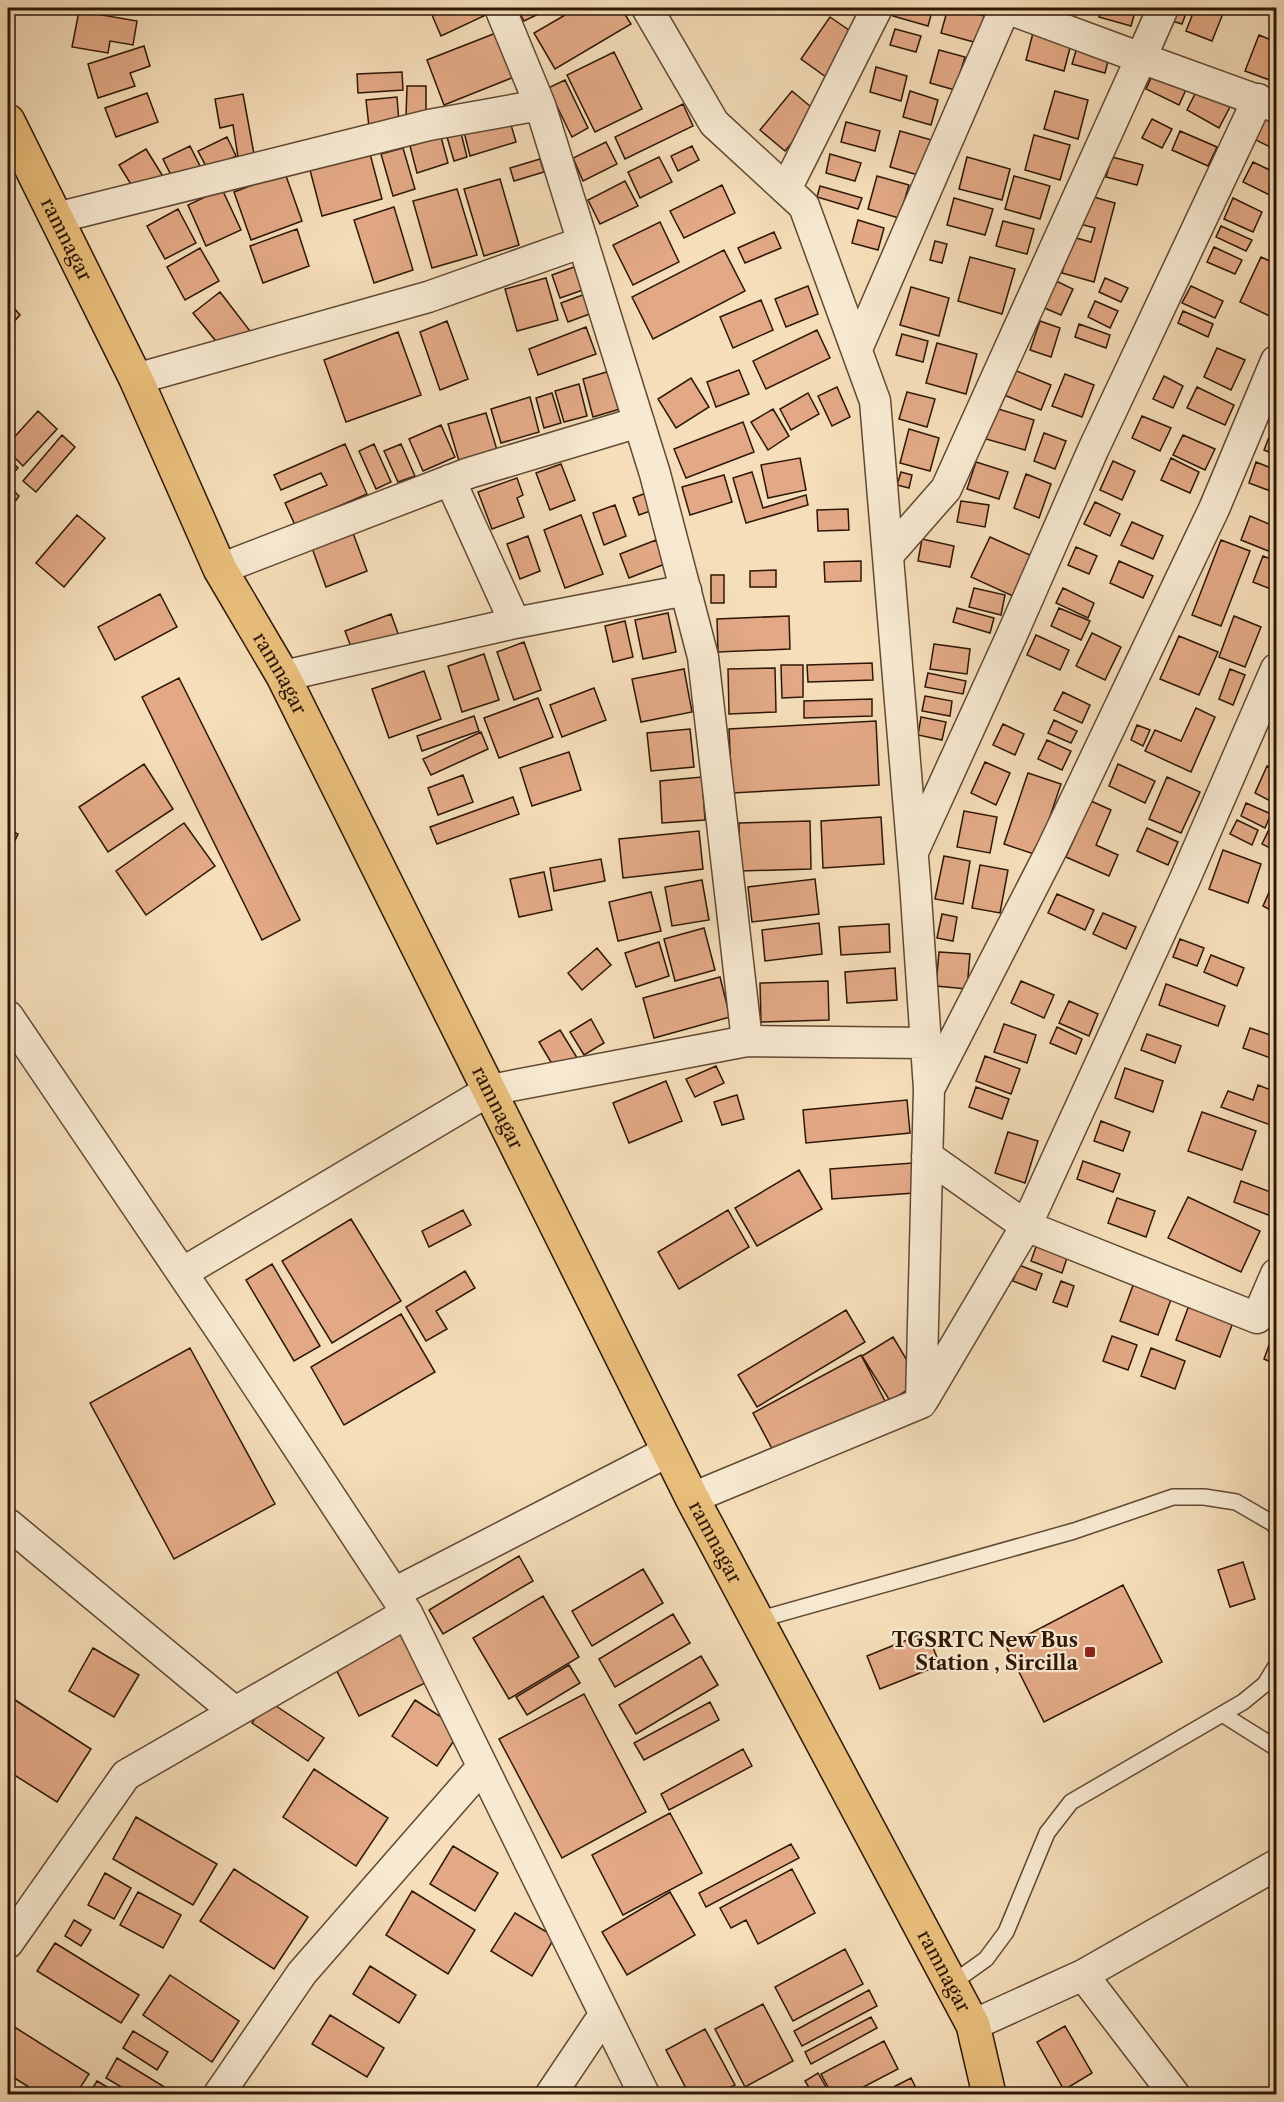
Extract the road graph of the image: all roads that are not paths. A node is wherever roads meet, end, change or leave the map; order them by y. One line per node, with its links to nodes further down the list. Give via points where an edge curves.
1 (500, 8): 8 (street)
2 (647, 8): 10 (street, via 714,123)
3 (878, 8): 10 (street)
4 (1006, 8): 6 (street); 13 (street)
5 (1163, 8): 6 (street)
6 (1141, 58): 7 (street); 18 (street, via 946,489)
7 (1267, 103): 24 (street, via 1093,450)
8 (540, 105): 11 (street, via 429,125); 12 (street)
9 (8, 121): 11 (main road, ramnagar)
10 (786, 189): 13 (street, via 804,206)
11 (56, 218): 15 (main road, ramnagar)
12 (583, 242): 15 (street, via 428,297); 16 (street)
13 (857, 349): 18 (street, via 875,401)
14 (1276, 361): 28 (street, via 1214,509 1056,840)
15 (136, 379): 19 (main road, ramnagar)
16 (639, 422): 17 (street); 20 (street)
17 (450, 480): 19 (street); 21 (street)
18 (888, 555): 24 (street)
19 (220, 569): 22 (main road, ramnagar)
20 (686, 590): 21 (street); 26 (street, via 703,657)
21 (514, 623): 22 (street)
22 (283, 676): 29 (main road, ramnagar)
23 (1273, 685): 31 (street)
24 (912, 854): 27 (street)
25 (8, 1016): 32 (street)
26 (747, 1041): 27 (street); 29 (street)
27 (926, 1043): 28 (street)
28 (929, 1089): 30 (street)
29 (490, 1090): 32 (street); 36 (main road, ramnagar)
30 (927, 1156): 31 (street); 35 (street)
31 (1026, 1226): 34 (street); 35 (street)
32 (182, 1273): 40 (street)
33 (1276, 1274): 34 (street)
34 (1267, 1322)
35 (921, 1403): 37 (street)
36 (669, 1451): 37 (main road, ramnagar); 40 (street)
37 (692, 1498): 41 (main road, ramnagar)
38 (8, 1524): 43 (street)
39 (1276, 1528): 41 (lane, via 1236,1502 1173,1497 1074,1531)
40 (400, 1603): 43 (street); 46 (street)
41 (757, 1620): 50 (main road, ramnagar)
42 (1276, 1666): 44 (lane, via 1265,1684)
43 (235, 1712): 48 (street, via 126,1774)
44 (1222, 1714): 45 (lane); 50 (lane, via 1071,1802 1047,1833 1006,1932 986,1959)
45 (1276, 1748)
46 (482, 1767): 51 (street); 54 (street, via 302,1973)
47 (1276, 1865): 49 (street)
48 (8, 1942)
49 (1083, 1975): 52 (street); 57 (street)
50 (951, 1984): 52 (main road, ramnagar)
51 (604, 2015): 55 (street); 56 (street)
52 (973, 2025): 53 (main road, ramnagar)
53 (984, 2093)
54 (219, 2094)
55 (551, 2094)
56 (644, 2094)
57 (1174, 2094)

